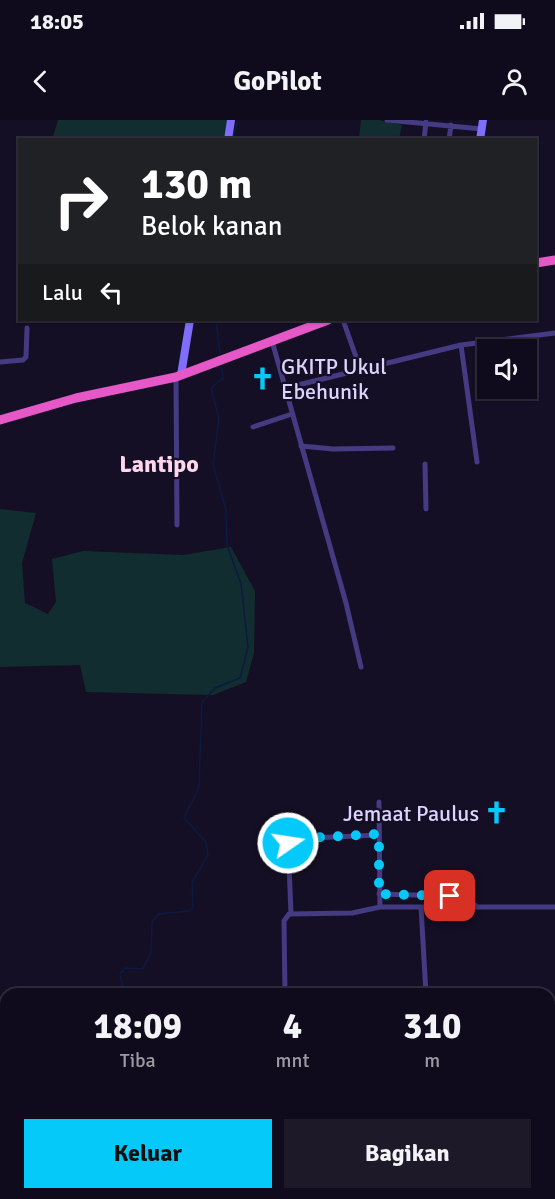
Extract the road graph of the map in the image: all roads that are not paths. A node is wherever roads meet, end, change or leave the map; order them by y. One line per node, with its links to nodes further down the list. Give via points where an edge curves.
1 (231, 120): 7 (main road)
2 (387, 120): 4 (street)
3 (483, 120): 6 (main road)
4 (426, 122): 5 (street); 8 (street)
5 (451, 125): 6 (street); 9 (street)
6 (482, 129): 10 (main road)
7 (228, 138)
8 (424, 138)
9 (449, 138)
10 (480, 138)
11 (555, 260): 12 (highway)
12 (537, 263)
13 (190, 321): 22 (main road)
14 (325, 321): 18 (highway)
15 (343, 321): 21 (street)
16 (27, 328): 20 (street, via 26,357)
17 (555, 333): 19 (street)
18 (272, 340): 22 (highway); 24 (street)
19 (461, 345): 21 (street); 29 (street)
20 (0, 362)
21 (361, 371): 23 (street)
22 (178, 376): 25 (highway, via 76,398); 32 (street)
23 (294, 386)
24 (292, 414): 26 (street); 27 (street)
25 (0, 420)
26 (253, 427)
27 (301, 446): 28 (street); 33 (street)
28 (393, 448)
29 (477, 462)
30 (425, 464): 31 (street)
31 (426, 509)
32 (177, 525)
33 (361, 667)
34 (379, 802): 35 (street)
35 (379, 834): 36 (street); 41 (street, via 288,839)
36 (379, 894): 37 (street, via 450,896); 38 (street)
37 (477, 906): 39 (street); 40 (street)
38 (380, 907): 39 (street); 41 (street, via 352,913)
39 (421, 907): 43 (street)
40 (555, 907)
41 (291, 914): 42 (street, via 284,921)
42 (285, 988)
43 (426, 988)

